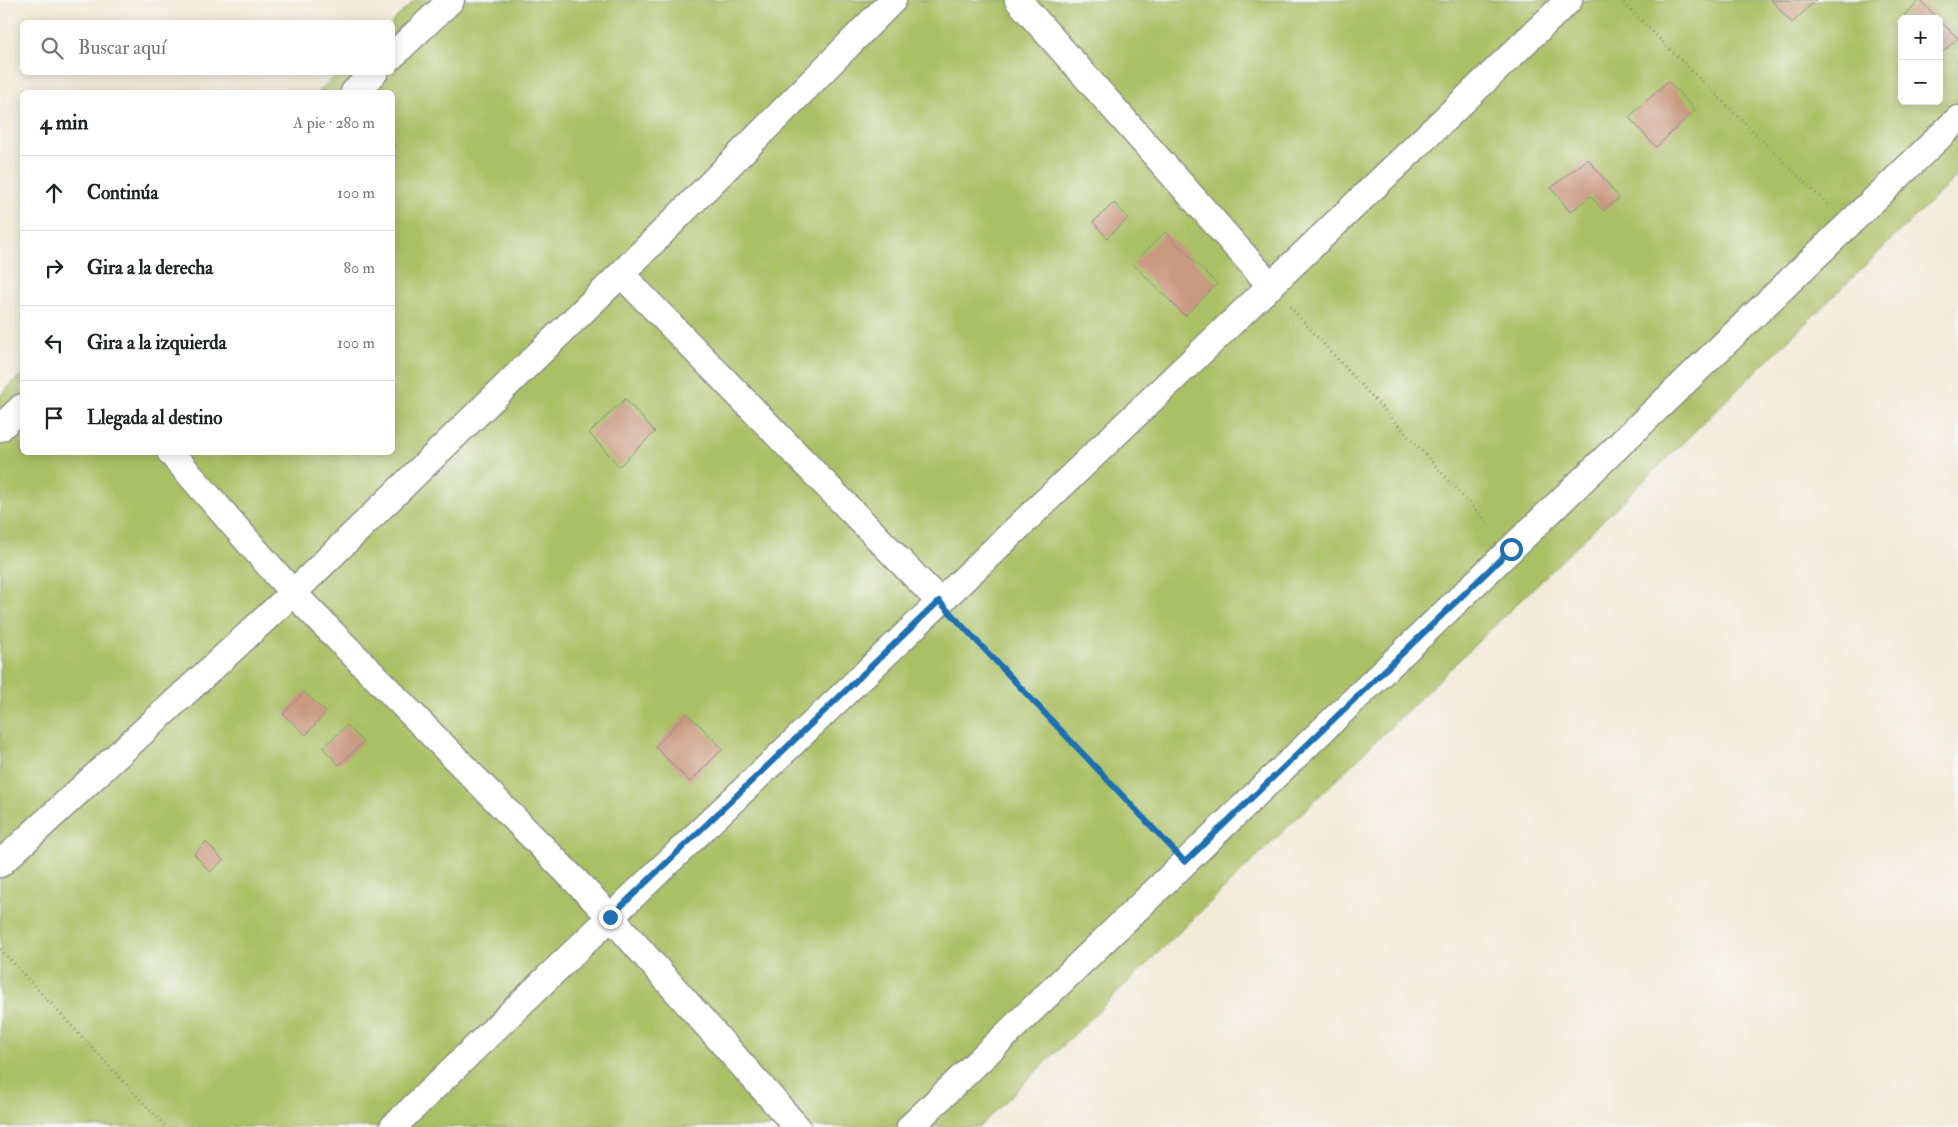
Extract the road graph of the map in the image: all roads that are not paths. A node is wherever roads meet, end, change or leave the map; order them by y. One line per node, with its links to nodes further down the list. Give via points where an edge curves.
1 (451, 0): 5 (street)
2 (893, 0): 9 (street)
3 (1018, 0): 10 (street)
4 (1569, 0): 10 (street)
5 (395, 53)
6 (372, 75): 7 (street)
7 (356, 90)
8 (1958, 119): 20 (street)
9 (621, 274): 14 (street); 15 (street)
10 (1271, 286): 15 (street)
11 (20, 409): 12 (street)
12 (0, 428)
13 (173, 455): 14 (street)
14 (293, 593): 16 (street); 17 (street)
15 (939, 601): 17 (street)
16 (0, 864)
17 (610, 917): 18 (street); 19 (street)
18 (393, 1127)
19 (797, 1127)
20 (910, 1127)

